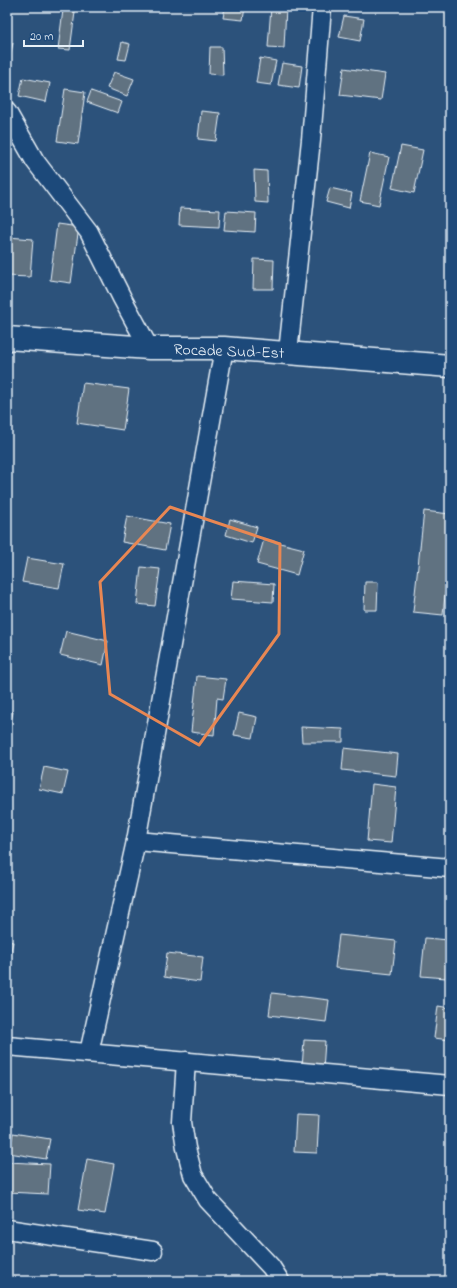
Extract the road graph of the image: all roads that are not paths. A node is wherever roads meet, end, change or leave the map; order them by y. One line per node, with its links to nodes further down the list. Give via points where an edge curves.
1 (322, 7): 6 (street, via 311,140)
2 (7, 112): 4 (street, via 35,161 89,232)
3 (7, 338): 4 (street, Rocade Sud-Est)
4 (149, 348): 5 (street, Rocade Sud-Est)
5 (224, 348): 6 (street, Rocade Sud-Est); 8 (street)
6 (288, 352): 7 (street, Rocade Sud-Est)
7 (450, 366)
8 (136, 841): 9 (street); 11 (street)
9 (450, 868)
10 (7, 1046): 11 (street)
11 (89, 1053): 12 (street)
12 (186, 1061): 13 (street); 16 (street, via 182,1122 193,1175 208,1200)
13 (450, 1084)
14 (7, 1229): 15 (street)
15 (154, 1251)
16 (280, 1281)

